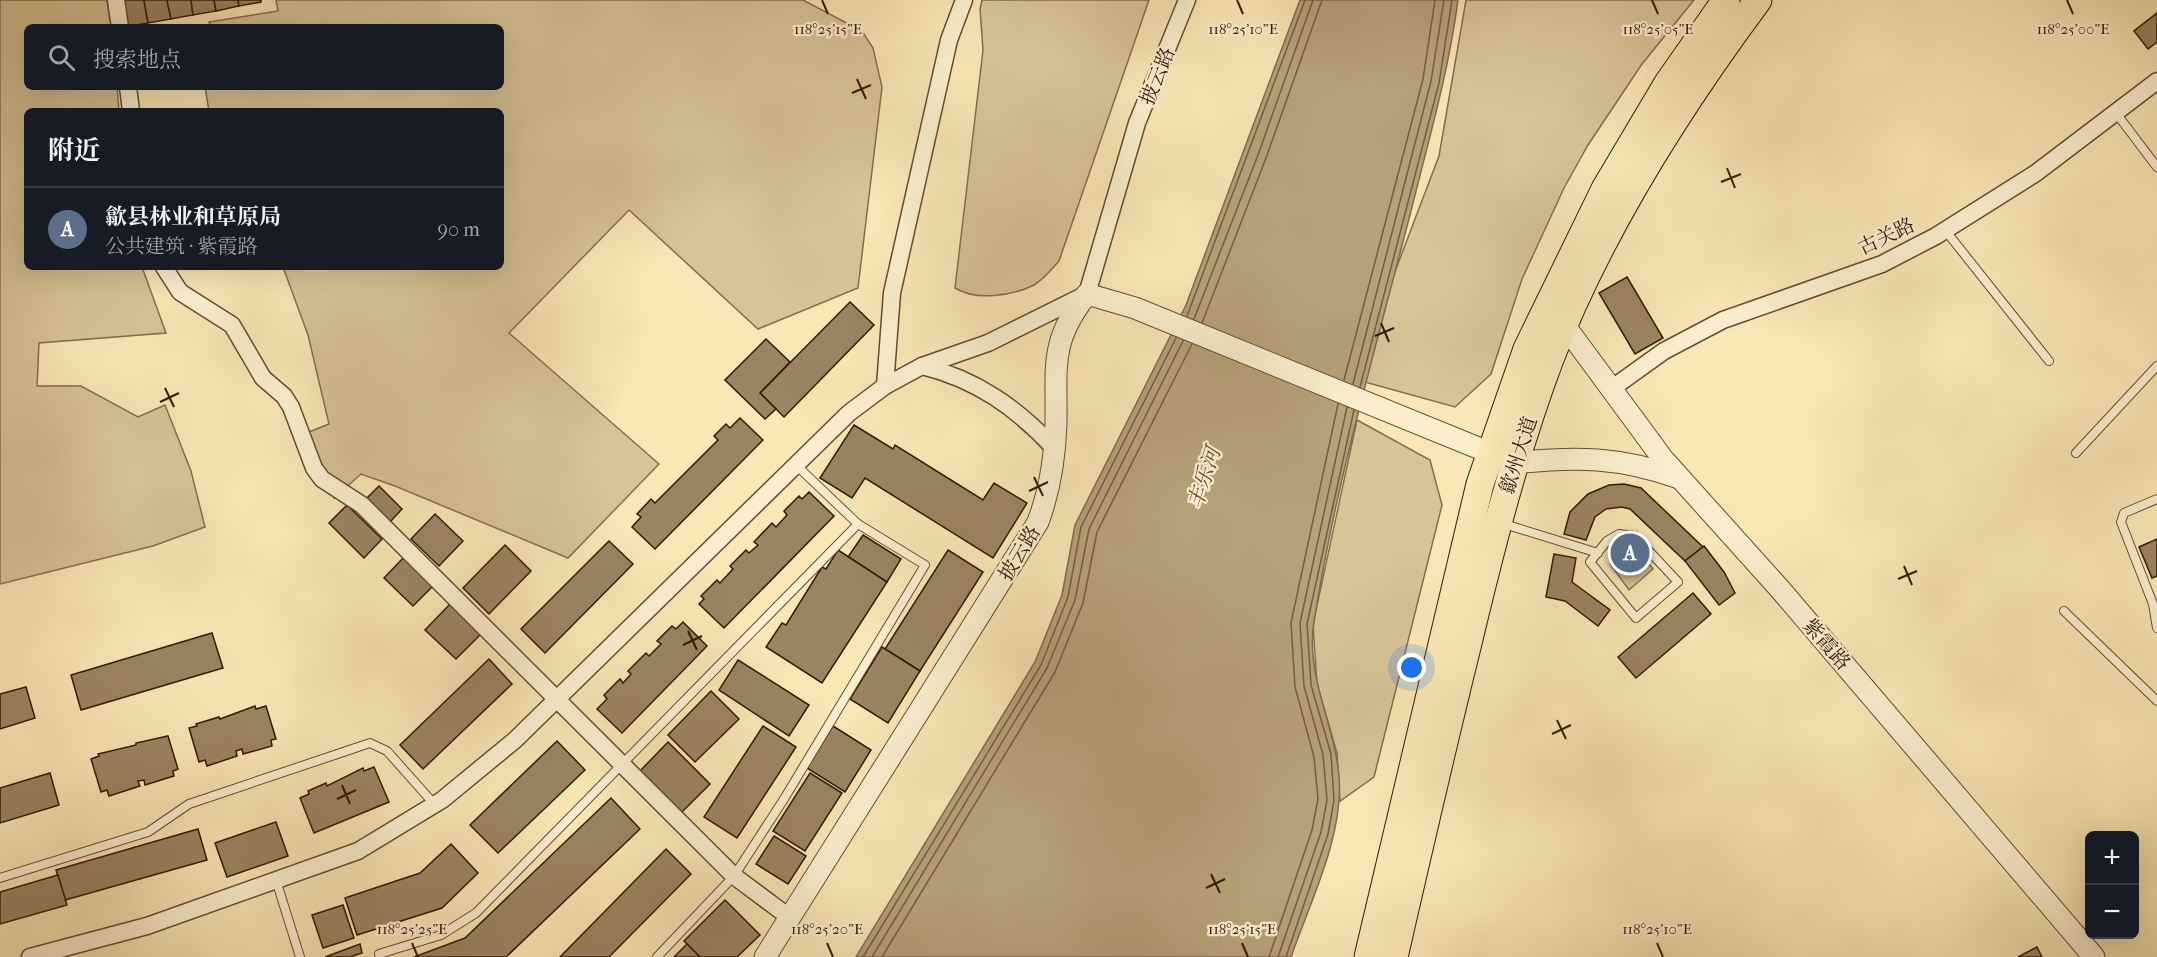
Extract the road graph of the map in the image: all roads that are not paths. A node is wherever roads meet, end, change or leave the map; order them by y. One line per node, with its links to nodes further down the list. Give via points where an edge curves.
1 (116, 0): 6 (street)
2 (964, 0): 19 (street, via 949,40 892,293)
3 (1187, 0): 14 (street, 披云路, via 1137,123)
4 (1726, 0): 23 (highway, 歙州大道, via 1663,92 1577,241 1527,349)
5 (1758, 0): 15 (highway, 歙州大道, via 1723,46 1658,149 1600,253)
6 (120, 24)
7 (2157, 81): 10 (street, 古关路)
8 (128, 90): 9 (street)
9 (131, 108)
10 (2116, 113): 11 (lane); 12 (street, 古关路, via 2036,173)
11 (2157, 167)
12 (1945, 230): 16 (lane); 20 (street, 古关路, via 1882,264 1722,320 1664,351)
13 (166, 270): 32 (street, via 180,292 232,325 263,378 291,407 321,479 363,505)
14 (1087, 294): 17 (street, via 988,343); 21 (street, 披云路, via 1066,324 1057,352); 23 (street, via 1135,308)
15 (1565, 327): 20 (street, 紫霞路); 23 (highway, 歙州大道)
16 (2049, 361)
17 (922, 366): 19 (street); 21 (street, via 950,373 981,388 1014,410)
18 (2157, 366): 22 (lane)
19 (885, 386): 24 (street, via 849,413)
20 (1611, 389): 25 (street, 紫霞路)
21 (1054, 448): 39 (street, 披云路, via 1046,503 1029,540)
22 (2076, 453)
23 (1503, 458): 25 (street, via 1599,459 1632,463); 27 (highway, 歙州大道); 45 (highway, 歙州大道, via 1477,496)
24 (796, 465): 28 (lane); 32 (street)
25 (1679, 478): 47 (street, 紫霞路, via 1779,588)
26 (2157, 499): 31 (lane, via 2124,513 2121,522 2153,604)
27 (1497, 522): 29 (lane); 46 (highway, 歙州大道)
28 (858, 524): 34 (lane); 36 (lane, via 925,565)
29 (1598, 553): 29 (lane, via 1590,562 1636,618 1678,582 1630,534 1613,536)
30 (2064, 611): 33 (lane)
31 (2157, 628)
32 (556, 700): 34 (street); 35 (street, via 491,761)
33 (2157, 701)
34 (622, 765): 36 (street); 40 (lane, via 476,913 441,935)
35 (435, 804): 37 (lane, via 387,751 370,743 189,804 148,832); 38 (street, via 358,851)
36 (734, 876): 39 (street); 43 (lane)
37 (0, 878)
38 (276, 880): 41 (street, via 147,926); 42 (lane)
39 (789, 917): 44 (street, 披云路)
40 (379, 954)
41 (30, 957)
42 (300, 957)
43 (657, 957)
44 (765, 957)
45 (1368, 957)
46 (1394, 957)
47 (2094, 957)

